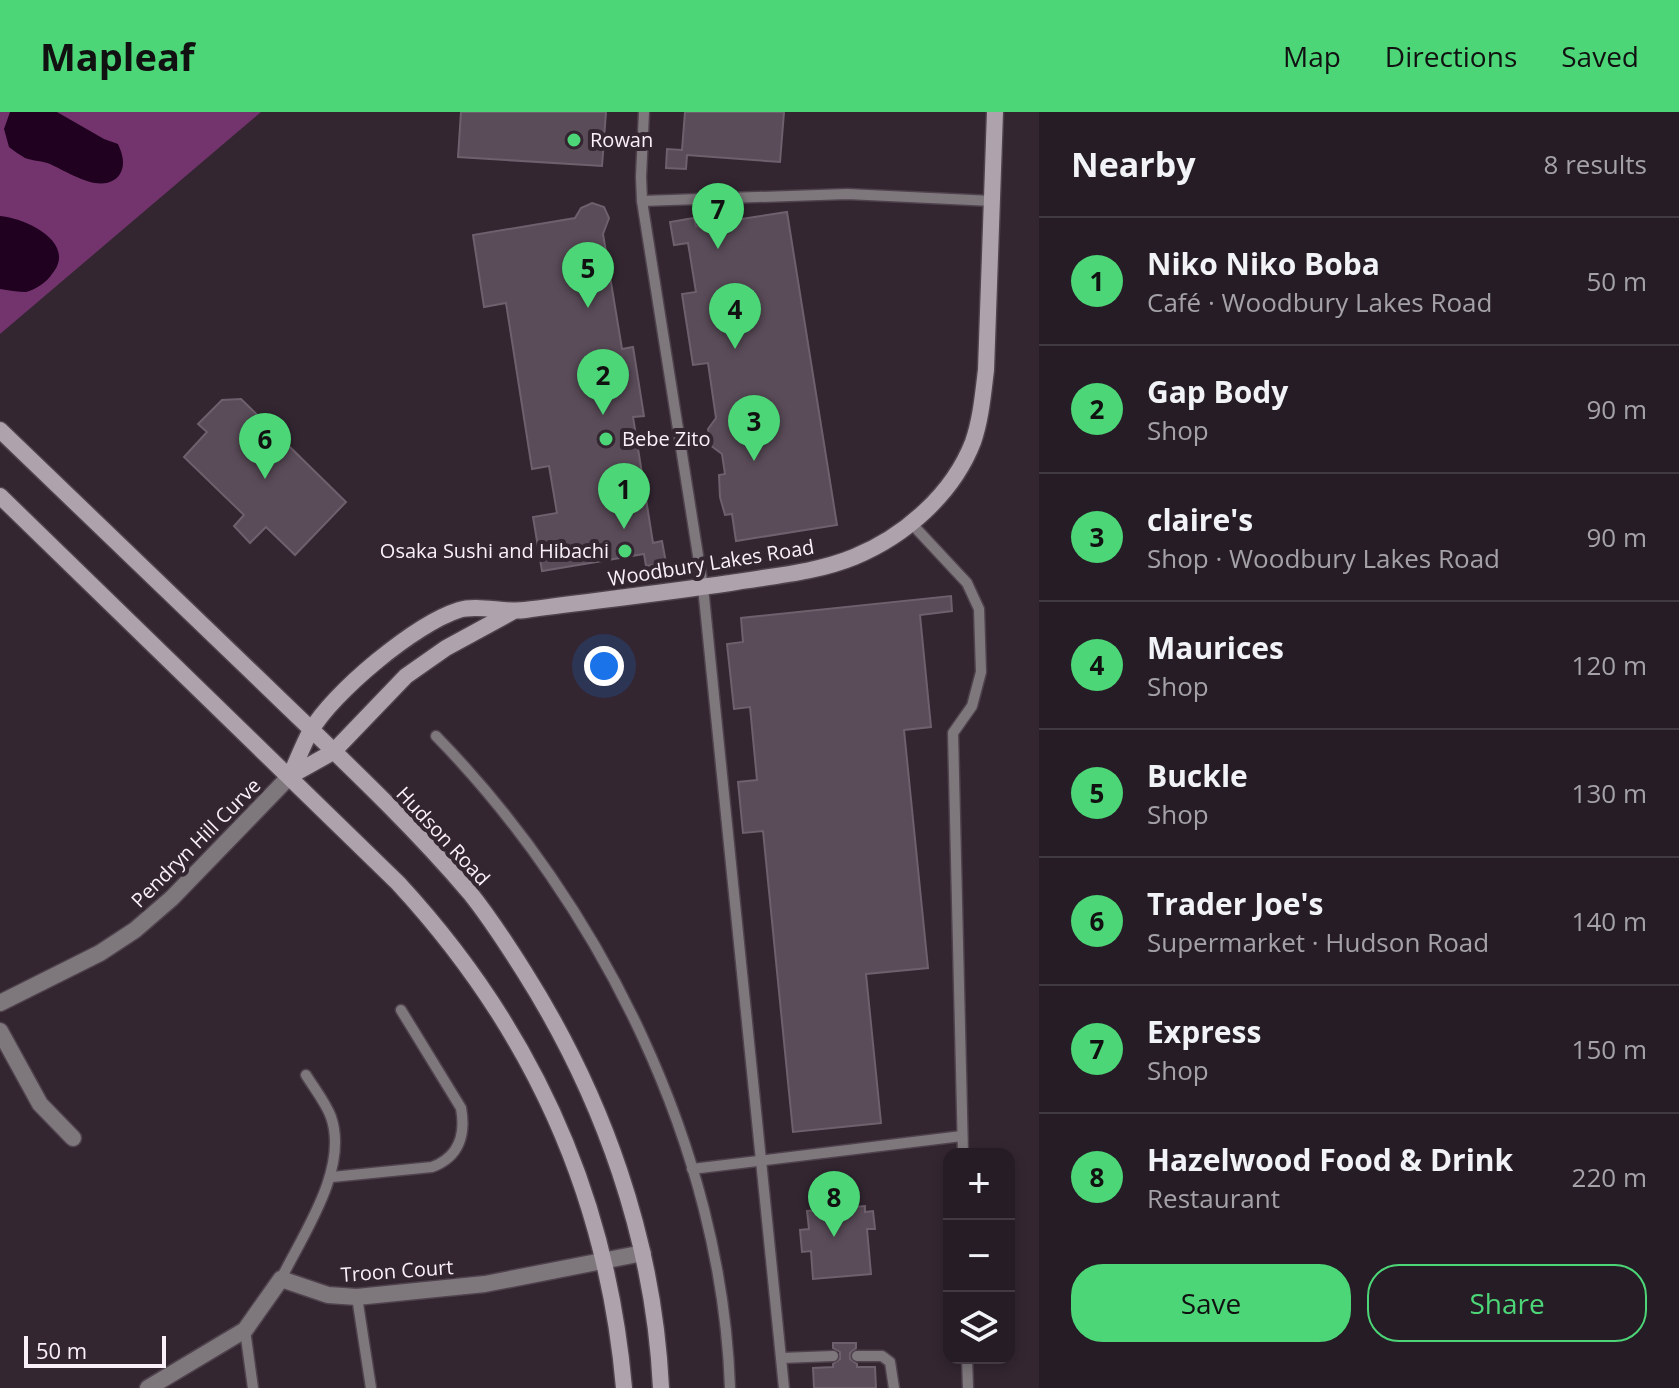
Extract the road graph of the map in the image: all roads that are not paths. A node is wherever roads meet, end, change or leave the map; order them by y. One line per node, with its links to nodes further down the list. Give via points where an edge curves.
1 (644, 112): 3 (lane)
2 (995, 112): 4 (street, Woodbury Lakes Road)
3 (642, 201): 4 (lane, via 847,194); 8 (lane)
4 (992, 201): 7 (street, Woodbury Lakes Road, via 986,370 976,430 959,470)
5 (0, 430): 10 (street, Hudson Road)
6 (0, 496): 13 (street)
7 (911, 523): 8 (street, Woodbury Lakes Road, via 853,558); 18 (lane, via 967,583 979,609 981,672 972,706 953,733)
8 (703, 587): 9 (street, Woodbury Lakes Road); 21 (lane)
9 (514, 611): 10 (street, Woodbury Lakes Road, via 461,609 426,625 389,649); 12 (street, via 406,676)
10 (311, 730): 12 (street, Hudson Road); 13 (street, Woodbury Lakes Road)
11 (436, 736): 22 (lane, via 538,856 603,959 654,1066)
12 (333, 752): 13 (street); 24 (street, Hudson Road, via 472,896 540,996 591,1096 629,1197)
13 (290, 776): 14 (street, Pendryn Hill Curve, via 135,930); 25 (street, via 438,926 503,1016 559,1123)
14 (0, 1003)
15 (401, 1010): 23 (lane, via 461,1108 464,1126 458,1149 432,1167)
16 (0, 1031): 19 (street, via 40,1104)
17 (306, 1075): 23 (lane, via 331,1116)
18 (962, 1136): 20 (lane); 21 (lane)
19 (73, 1138)
20 (963, 1148)
21 (763, 1160): 22 (lane); 31 (lane)
22 (692, 1169): 38 (lane, via 716,1272)
23 (332, 1177): 26 (lane)
24 (643, 1253): 25 (street, Troon Court); 37 (street, Hudson Road)
25 (605, 1261): 27 (street, Troon Court, via 485,1284); 36 (street)
26 (281, 1279): 27 (street, Troon Court, via 328,1295); 28 (street)
27 (357, 1297): 35 (lane)
28 (245, 1330): 33 (street); 34 (lane)
29 (833, 1356): 31 (lane)
30 (857, 1356): 40 (lane, via 882,1356 890,1362)
31 (782, 1358): 39 (lane)
32 (967, 1364): 41 (lane)
33 (148, 1388)
34 (253, 1388)
35 (371, 1388)
36 (624, 1388)
37 (661, 1388)
38 (730, 1388)
39 (784, 1388)
40 (894, 1388)
41 (968, 1388)

